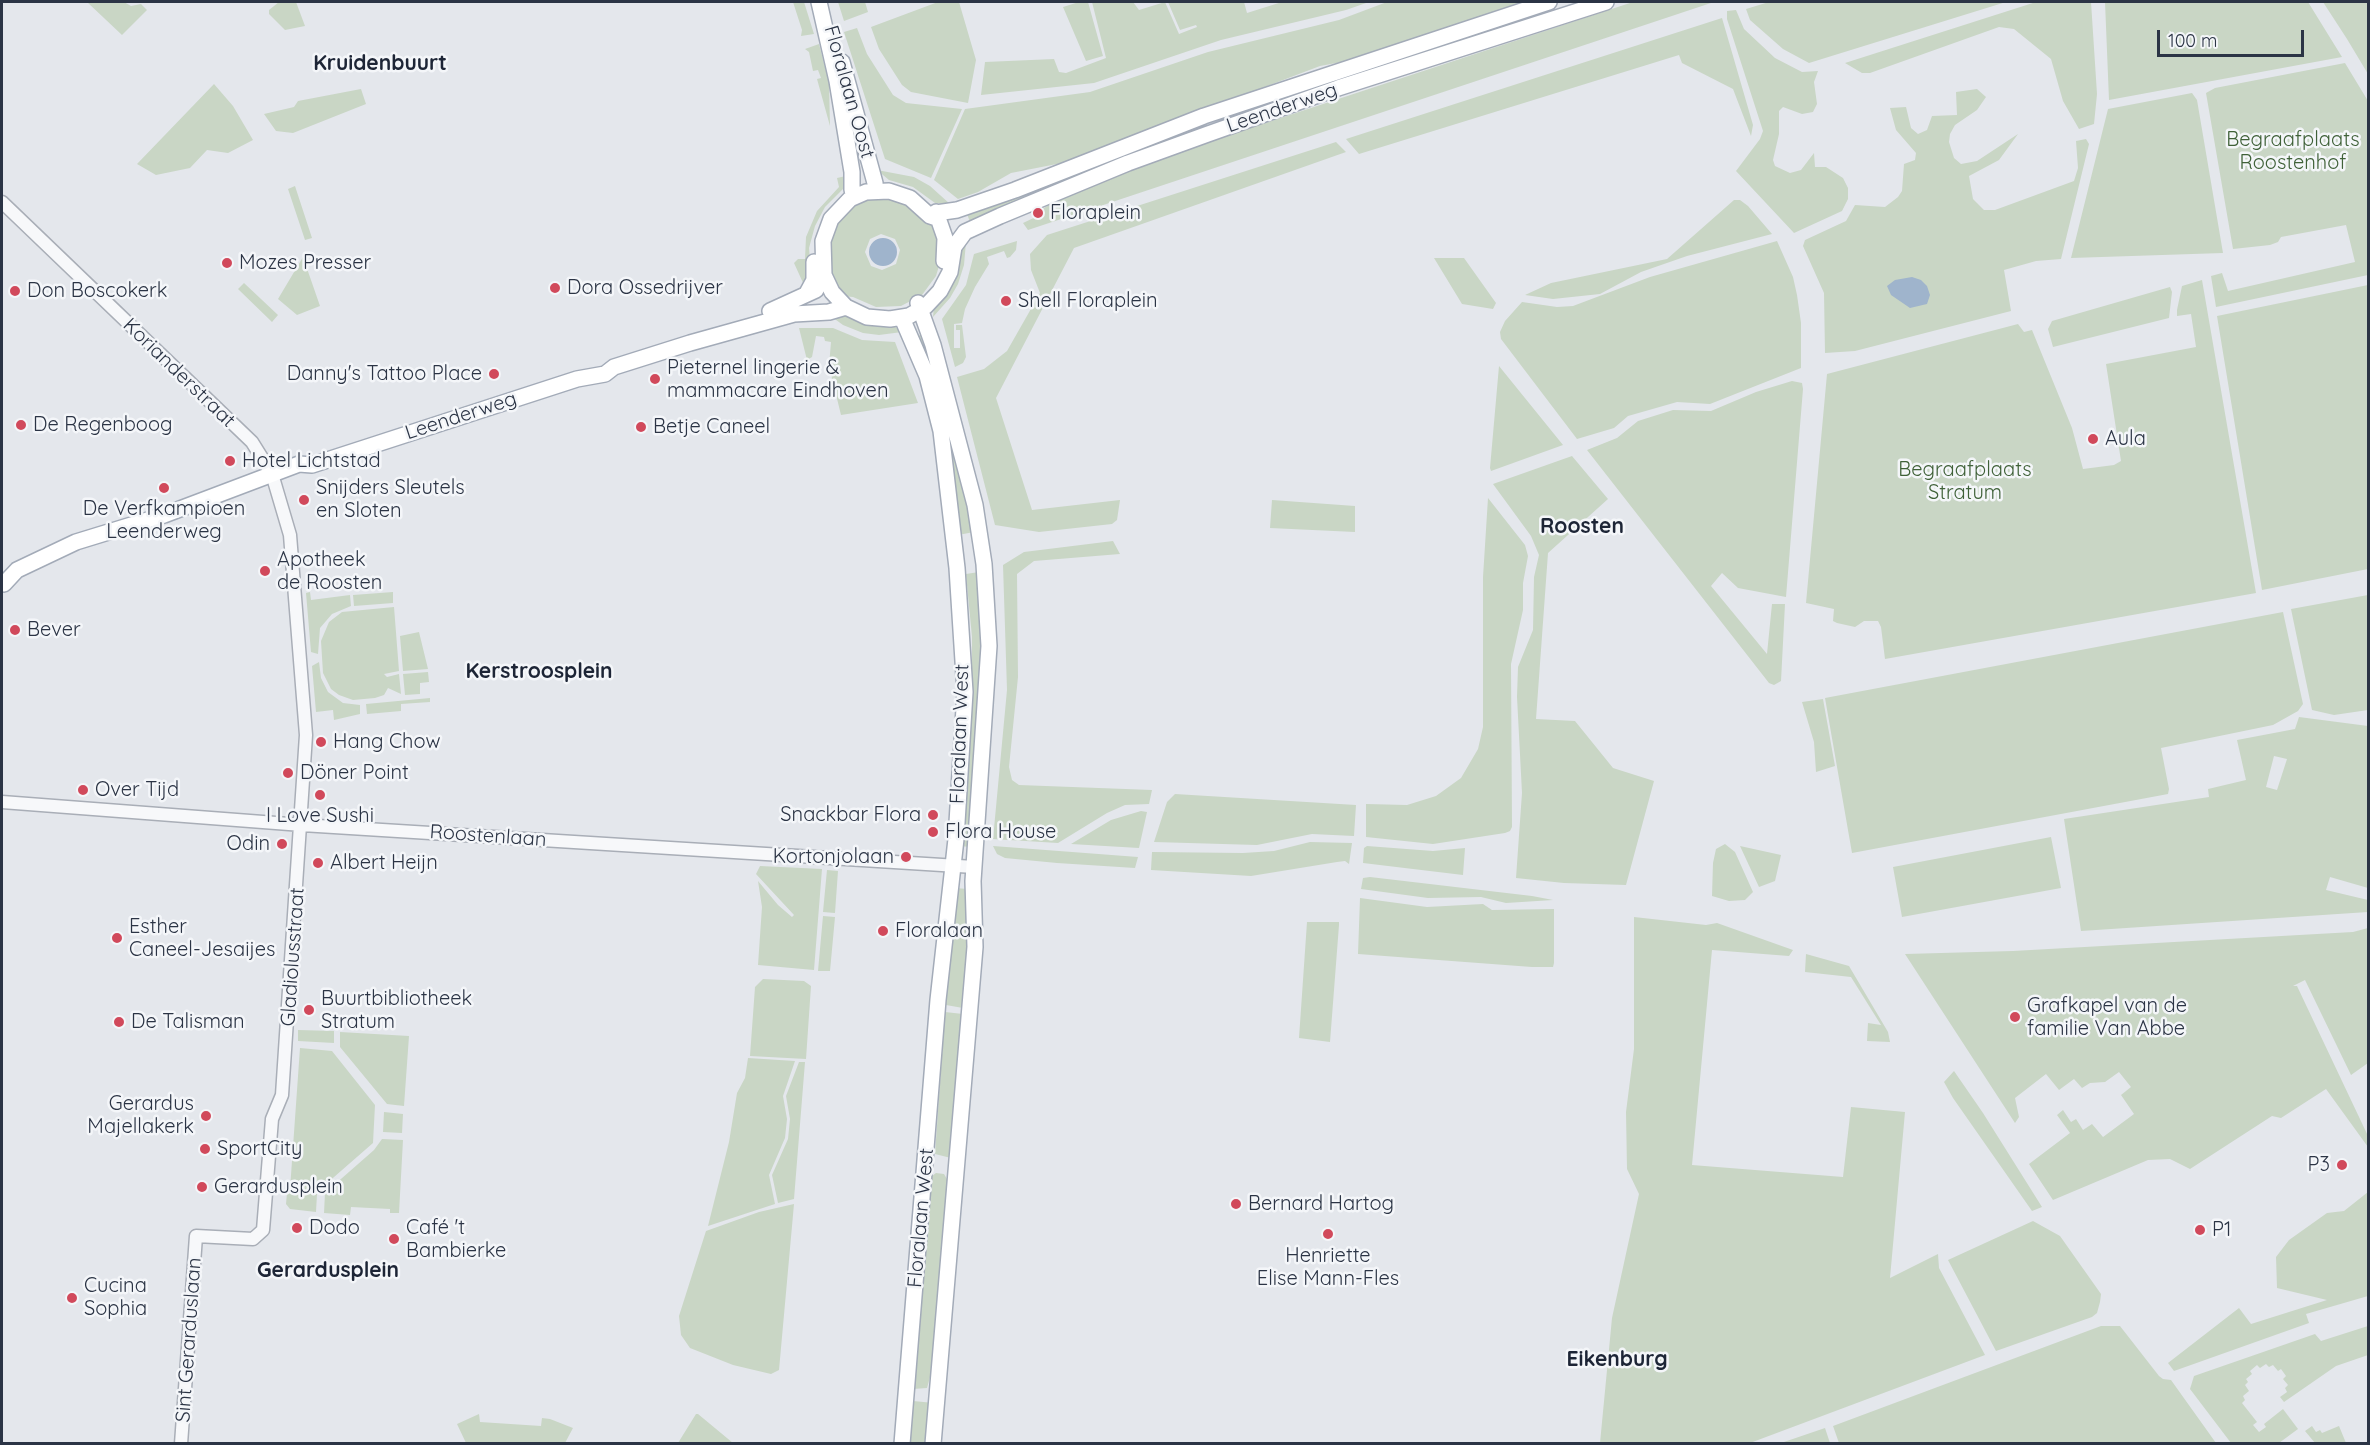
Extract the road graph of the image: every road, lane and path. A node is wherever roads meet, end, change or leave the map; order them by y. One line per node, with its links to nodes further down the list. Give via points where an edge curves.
1 (820, 2): 4 (main road, Floralaan Oost, via 861,124); 5 (main road, Floralaan Oost)
2 (1550, 2): 7 (main road, Leenderweg, via 1204,116)
3 (1606, 2): 8 (main road, Leenderweg, via 1338,88 1128,163 966,232 955,232)
4 (875, 183): 5 (main road); 7 (main road, via 910,191)
5 (856, 191): 7 (main road, via 895,192 910,198 930,216); 9 (main road, via 834,203 818,228 814,251)
6 (2, 202): 14 (street, Korianderstraat, via 252,442)
7 (938, 216): 8 (main road)
8 (949, 243): 11 (main road, via 945,283)
9 (820, 278): 10 (main road); 13 (main road, Leenderweg, via 807,293 789,304 706,332)
10 (843, 304): 11 (main road, via 850,302 889,313); 12 (main road, via 867,317); 13 (main road, Leenderweg, via 822,312 782,316)
11 (921, 306): 12 (main road); 20 (main road, Floralaan West, via 975,505 988,603 988,689)
12 (902, 318): 19 (main road, Floralaan West, via 937,408 957,568 965,692)
13 (690, 343): 14 (main road, Leenderweg, via 614,367 598,376 577,379 312,465 299,464)
14 (273, 478): 15 (main road, Leenderweg, via 247,482 240,488 76,542 17,570); 16 (street, Korianderstraat, via 290,535)
15 (3, 584)
16 (306, 723): 18 (street, Gladiolusstraat)
17 (2, 802): 18 (street, Roostenlaan)
18 (302, 825): 19 (street, Roostenlaan); 21 (street, Gladiolusstraat, via 283,1089 272,1119 263,1230 247,1240)
19 (952, 865): 20 (street, Roostenlaan); 23 (main road, Floralaan West)
20 (974, 867): 24 (main road, Floralaan West, via 975,947)
21 (196, 1236): 22 (street, Sint Gerarduslaan)
22 (181, 1443)
23 (902, 1443)
24 (933, 1443)

